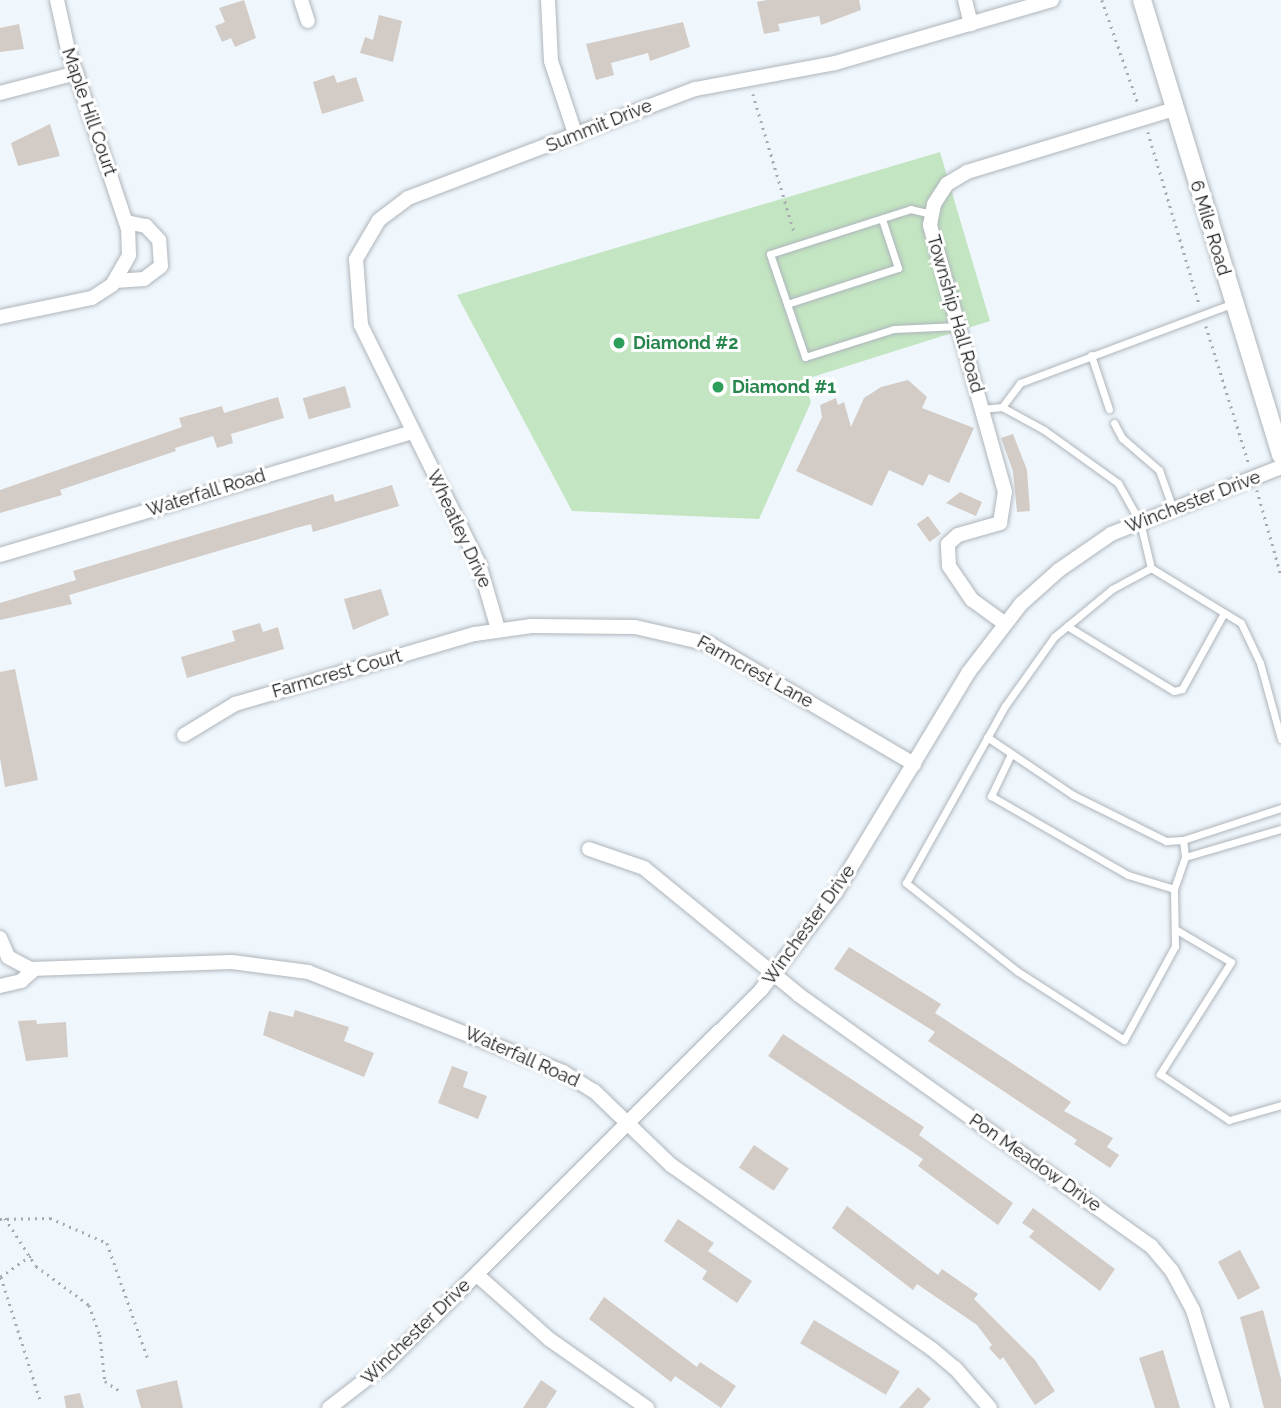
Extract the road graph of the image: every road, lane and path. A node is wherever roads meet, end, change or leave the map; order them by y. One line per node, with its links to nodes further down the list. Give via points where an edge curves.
1 (57, 0): 10 (street, Maple Hill Court)
2 (301, 0): 8 (street)
3 (548, 0): 15 (street, via 551,61)
4 (965, 0): 9 (street)
5 (1052, 0): 9 (street, Summit Drive)
6 (1102, 0): 14 (path)
7 (1142, 0): 13 (street, 6 Mile Road)
8 (308, 22)
9 (971, 24): 11 (street, Summit Drive, via 835,62)
10 (76, 73): 12 (street); 18 (street, Maple Hill Court)
11 (749, 78): 15 (street, Summit Drive, via 650,104); 19 (path)
12 (0, 93)
13 (1174, 109): 14 (street, Township Hall Road); 21 (street, 6 Mile Road)
14 (1144, 118): 16 (street, Township Hall Road, via 967,173 947,184); 23 (path)
15 (576, 136): 31 (street, Summit Drive, via 408,198 379,220 361,246 354,281 360,325)
16 (932, 214): 17 (lane, via 911,209); 25 (street, Township Hall Road, via 930,225)
17 (882, 219): 19 (lane); 22 (lane, via 898,268)
18 (126, 222): 20 (street, Maple Hill Court, via 129,255); 20 (street, via 146,226 159,240 161,266 144,279)
19 (798, 245): 22 (lane, via 770,254)
20 (115, 281): 24 (street, via 92,298)
21 (1234, 303): 23 (lane); 32 (street, 6 Mile Road)
22 (787, 304): 25 (lane, via 805,357 894,329)
23 (1203, 314): 26 (lane); 34 (path)
24 (0, 317)
25 (959, 326): 28 (street, Township Hall Road)
26 (1091, 355): 27 (lane, via 1020,383); 29 (lane)
27 (1002, 407): 28 (lane); 36 (lane, via 1044,430 1118,483)
28 (982, 409): 41 (street, Township Hall Road, via 1005,492 1005,509 1000,523 958,535 947,550 949,566 972,600)
29 (1109, 409)
30 (1114, 423): 35 (lane, via 1122,438 1159,470)
31 (412, 432): 37 (street, Waterfall Road); 43 (street, Wheatley Drive, via 479,564)
32 (1281, 455)
33 (1281, 467): 34 (street, Winchester Drive)
34 (1253, 478): 35 (street, Winchester Drive); 39 (path)
35 (1173, 509): 36 (street, Winchester Drive)
36 (1140, 523): 38 (lane); 41 (street, Winchester Drive, via 1081,553)
37 (0, 555)
38 (1152, 568): 40 (lane); 42 (lane, via 1112,589)
39 (1281, 575)
40 (1224, 613): 42 (lane, via 1182,689 1174,691); 46 (lane, via 1241,623 1260,663)
41 (1004, 623): 48 (street, Winchester Drive)
42 (1067, 626): 45 (lane)
43 (498, 629): 44 (street, Farmcrest Court, via 234,704); 48 (street, Farmcrest Lane, via 635,626 688,635 726,652)
44 (184, 735)
45 (986, 737): 47 (lane); 55 (lane, via 906,883 1017,971 1124,1040 1175,946)
46 (1281, 739)
47 (1011, 754): 51 (lane, via 1073,795 1166,841); 54 (lane, via 990,796 1128,875)
48 (914, 764): 58 (street, Winchester Drive, via 836,892)
49 (1281, 808): 51 (lane)
50 (1281, 829): 53 (lane)
51 (1183, 841): 53 (lane)
52 (589, 849): 58 (street, Pon Meadow Drive, via 644,868)
53 (1185, 857): 54 (lane)
54 (1174, 889): 55 (lane)
55 (1175, 929): 60 (lane, via 1231,962 1160,1074 1229,1120)
56 (0, 938): 57 (street, via 13,962)
57 (35, 969): 59 (street, Waterfall Road, via 21,981); 61 (street, Waterfall Road, via 232,962 308,972 563,1072 594,1091)
58 (774, 974): 61 (street, Winchester Drive); 72 (street, Pon Meadow Drive, via 1151,1246 1194,1310)
59 (0, 986)
60 (1281, 1105)
61 (629, 1124): 65 (street, Winchester Drive); 71 (street, Waterfall Road, via 671,1165 940,1356)
62 (5, 1218): 63 (path); 64 (path); 66 (path, via 50,1218 107,1243)
63 (0, 1219)
64 (31, 1256): 67 (path, via 36,1266 89,1305 100,1335 105,1381); 68 (path, via 1,1277)
65 (477, 1275): 69 (street, Winchester Drive, via 387,1363); 70 (street, via 549,1339)
66 (148, 1359)
67 (120, 1391)
68 (40, 1399)
69 (329, 1408)
70 (647, 1408)
71 (990, 1408)
72 (1223, 1408)

